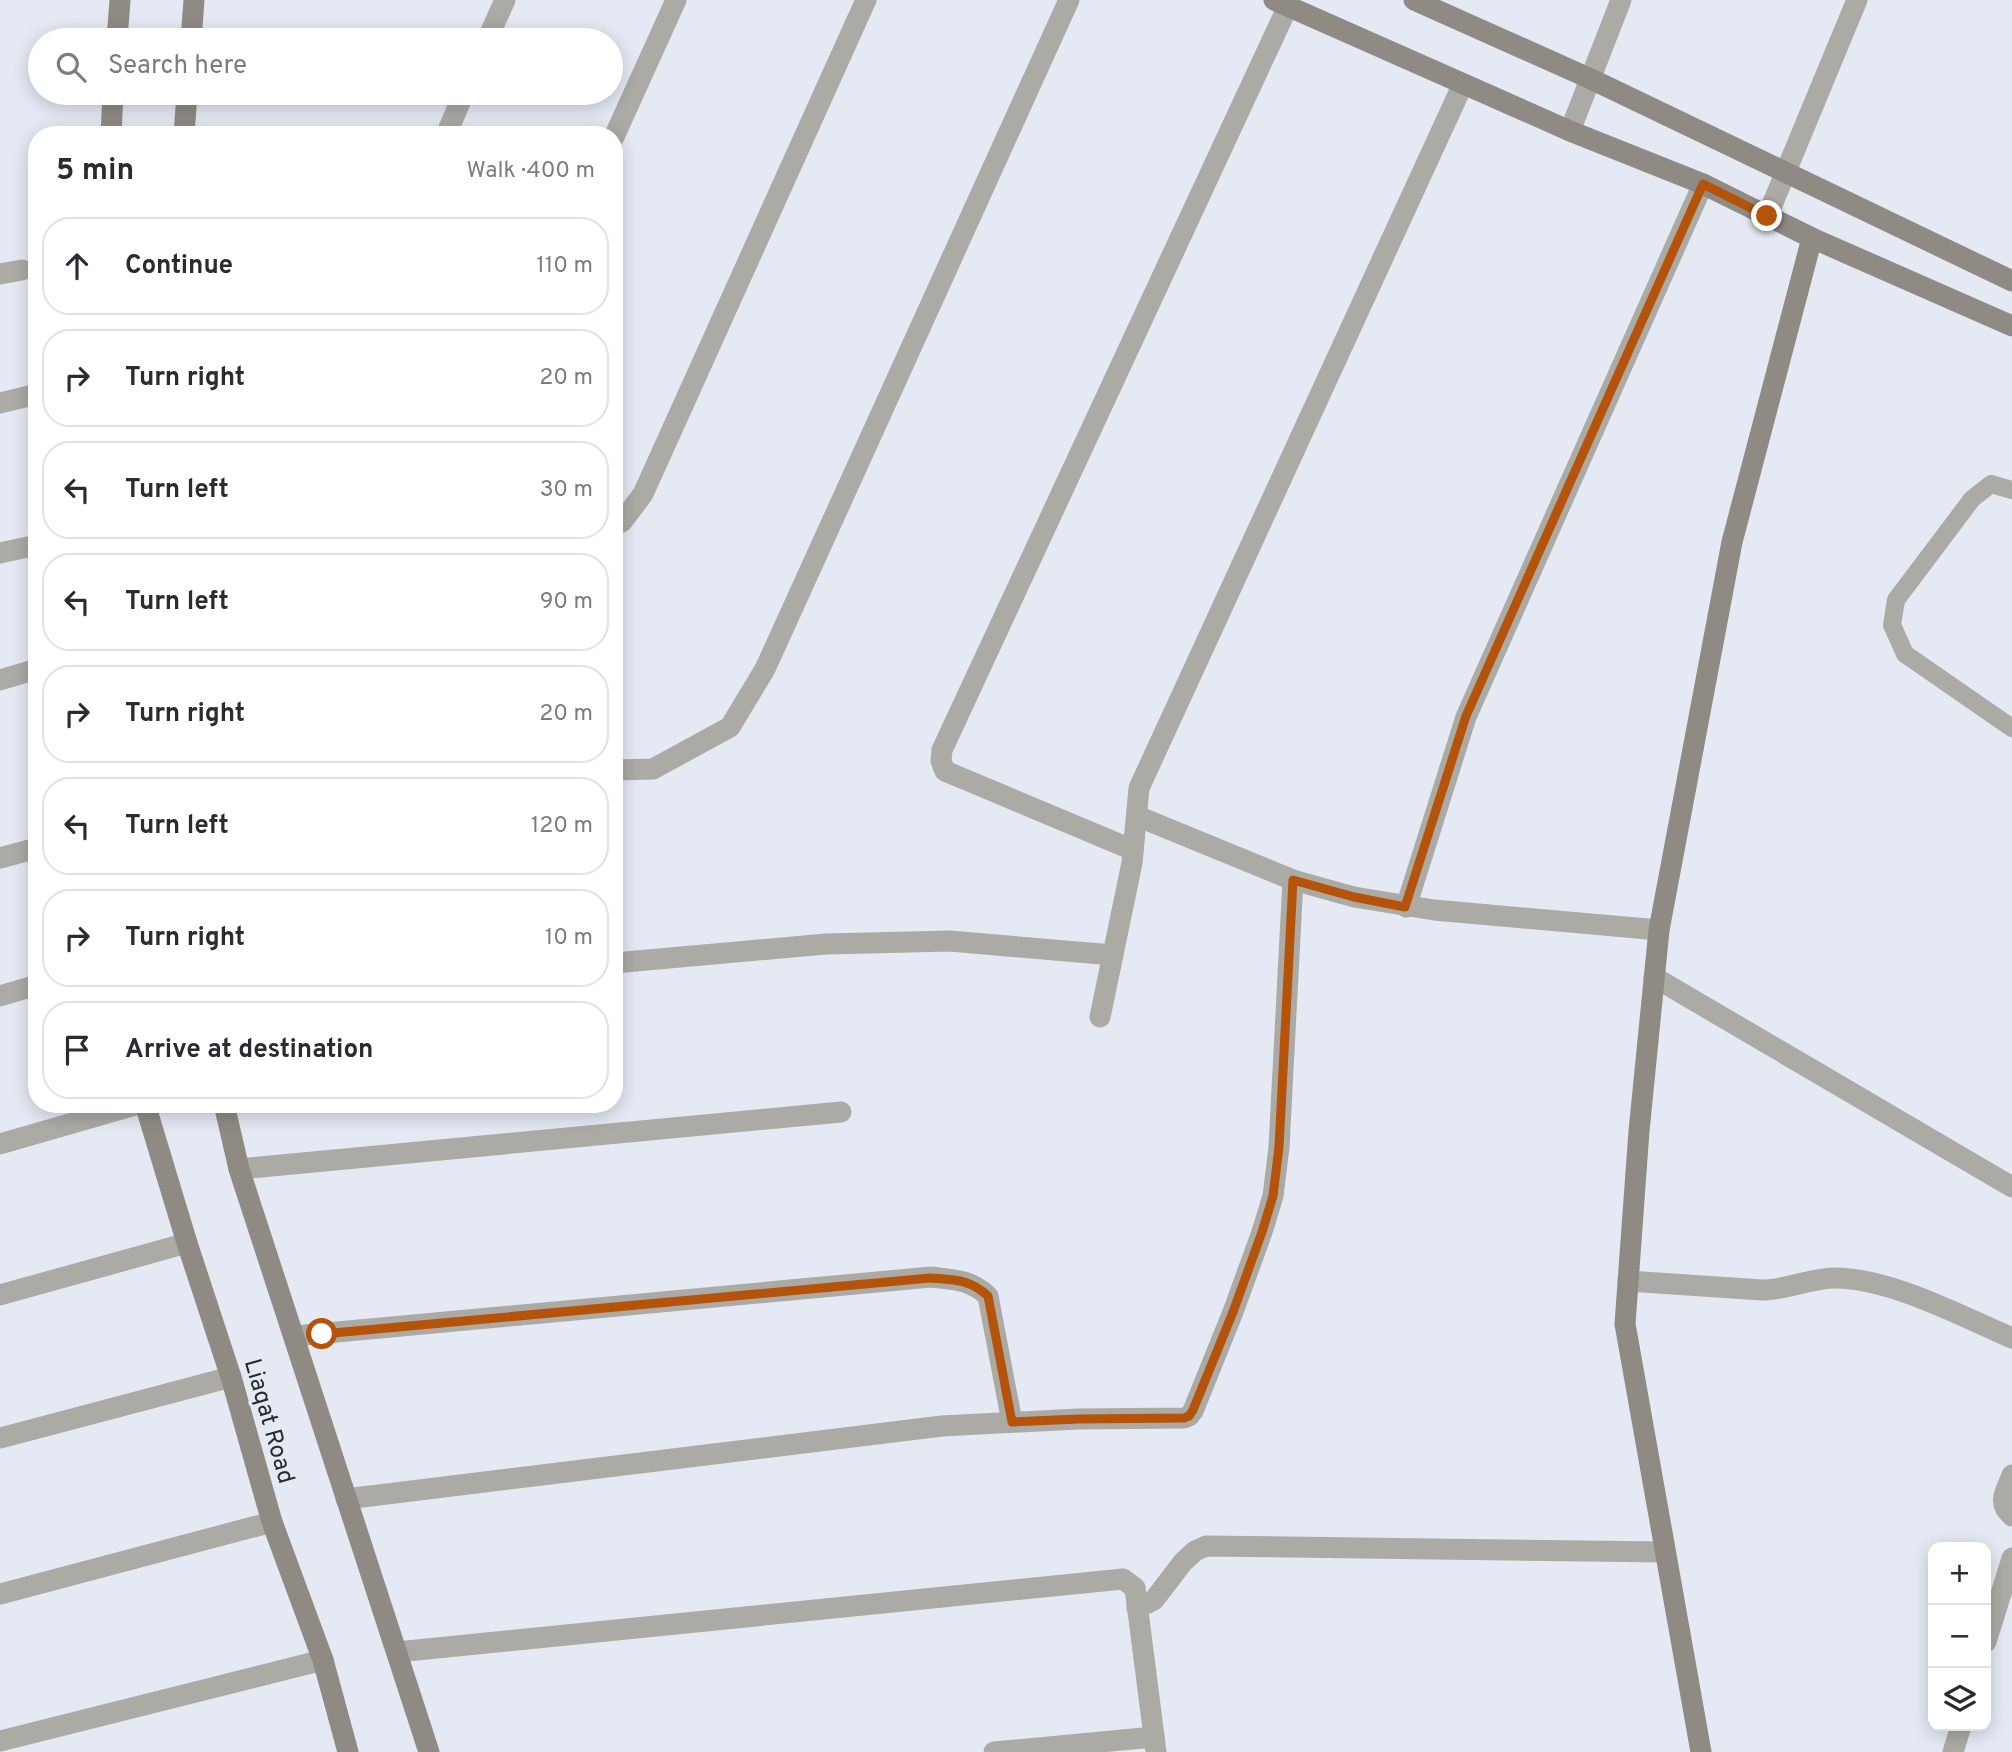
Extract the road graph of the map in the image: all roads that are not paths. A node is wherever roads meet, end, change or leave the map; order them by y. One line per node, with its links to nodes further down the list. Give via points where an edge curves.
1 (120, 0): 11 (street)
2 (194, 0): 12 (street)
3 (505, 0): 13 (street)
4 (676, 0): 22 (street)
5 (866, 0): 35 (street, via 643,494)
6 (1069, 0): 41 (street, via 765,669 730,727 653,769)
7 (1415, 0): 14 (street)
8 (1621, 0): 14 (street)
9 (1857, 0): 24 (street)
10 (1281, 3): 15 (street); 44 (street, via 942,750 946,771)
11 (118, 28)
12 (192, 28)
13 (492, 28)
14 (1591, 79): 23 (street); 24 (street)
15 (1463, 84): 23 (street); 42 (street, via 1139,788)
16 (112, 105): 19 (street)
17 (186, 105): 20 (street)
18 (459, 105): 21 (street)
19 (111, 126)
20 (185, 126)
21 (450, 126)
22 (619, 126)
23 (1570, 131): 25 (street)
24 (1785, 174): 26 (street); 30 (street)
25 (1703, 184): 26 (street); 47 (street, via 1466,716)
26 (1767, 216): 27 (street)
27 (1812, 238): 31 (street); 48 (street, via 1732,542)
28 (22, 270): 29 (street)
29 (0, 274)
30 (2012, 281)
31 (2012, 326)
32 (28, 396): 33 (street)
33 (0, 403)
34 (2012, 490): 40 (lane, via 1991,484 1972,499 1896,600 1892,625 1905,654)
35 (623, 521)
36 (28, 547): 37 (street)
37 (0, 553)
38 (28, 672): 39 (street)
39 (0, 680)
40 (2012, 728)
41 (623, 770)
42 (1137, 816): 44 (street); 46 (street)
43 (28, 850): 45 (street)
44 (1133, 850): 49 (street)
45 (0, 858)
46 (1293, 880): 47 (street); 68 (street, via 1273,1196 1193,1410 1184,1418)
47 (1405, 907): 48 (street)
48 (1659, 930): 51 (street)
49 (1113, 955): 50 (street, via 950,941 826,944); 54 (street)
50 (623, 962)
51 (1654, 976): 61 (street); 63 (street)
52 (28, 988): 53 (street)
53 (0, 996)
54 (1100, 1017)
55 (841, 1112): 60 (street)
56 (108, 1113): 59 (street)
57 (148, 1113): 62 (street, Liaqat Road)
58 (226, 1113): 60 (street)
59 (0, 1144)
60 (239, 1168): 65 (street)
61 (2012, 1187)
62 (187, 1243): 64 (street); 67 (street, Liaqat Road)
63 (1628, 1281): 66 (street, via 1779,1290 1811,1280 1863,1280 1901,1291); 74 (street, via 1625,1324)
64 (0, 1295)
65 (294, 1336): 68 (street, via 930,1278 961,1280 988,1296); 71 (street)
66 (2012, 1338)
67 (230, 1377): 69 (street); 73 (street, Liaqat Road)
68 (1012, 1422): 71 (street, via 942,1426)
69 (0, 1438)
70 (2012, 1475): 72 (street, via 2002,1501)
71 (346, 1499): 79 (street)
72 (2012, 1516)
73 (272, 1522): 76 (street); 80 (street, Liaqat Road)
74 (1665, 1552): 77 (street, via 1206,1546 1183,1562 1154,1600); 87 (street)
75 (2012, 1558): 78 (street)
76 (0, 1594)
77 (1137, 1608): 79 (street, via 1135,1587 1123,1579); 83 (street)
78 (1991, 1626)
79 (397, 1653): 85 (street)
80 (323, 1660): 82 (street); 84 (street, Liaqat Road)
81 (1960, 1731): 88 (street)
82 (0, 1741)
83 (1155, 1745): 86 (street)
84 (348, 1752)
85 (429, 1752)
86 (994, 1752)
87 (1701, 1752)
88 (1954, 1752)

